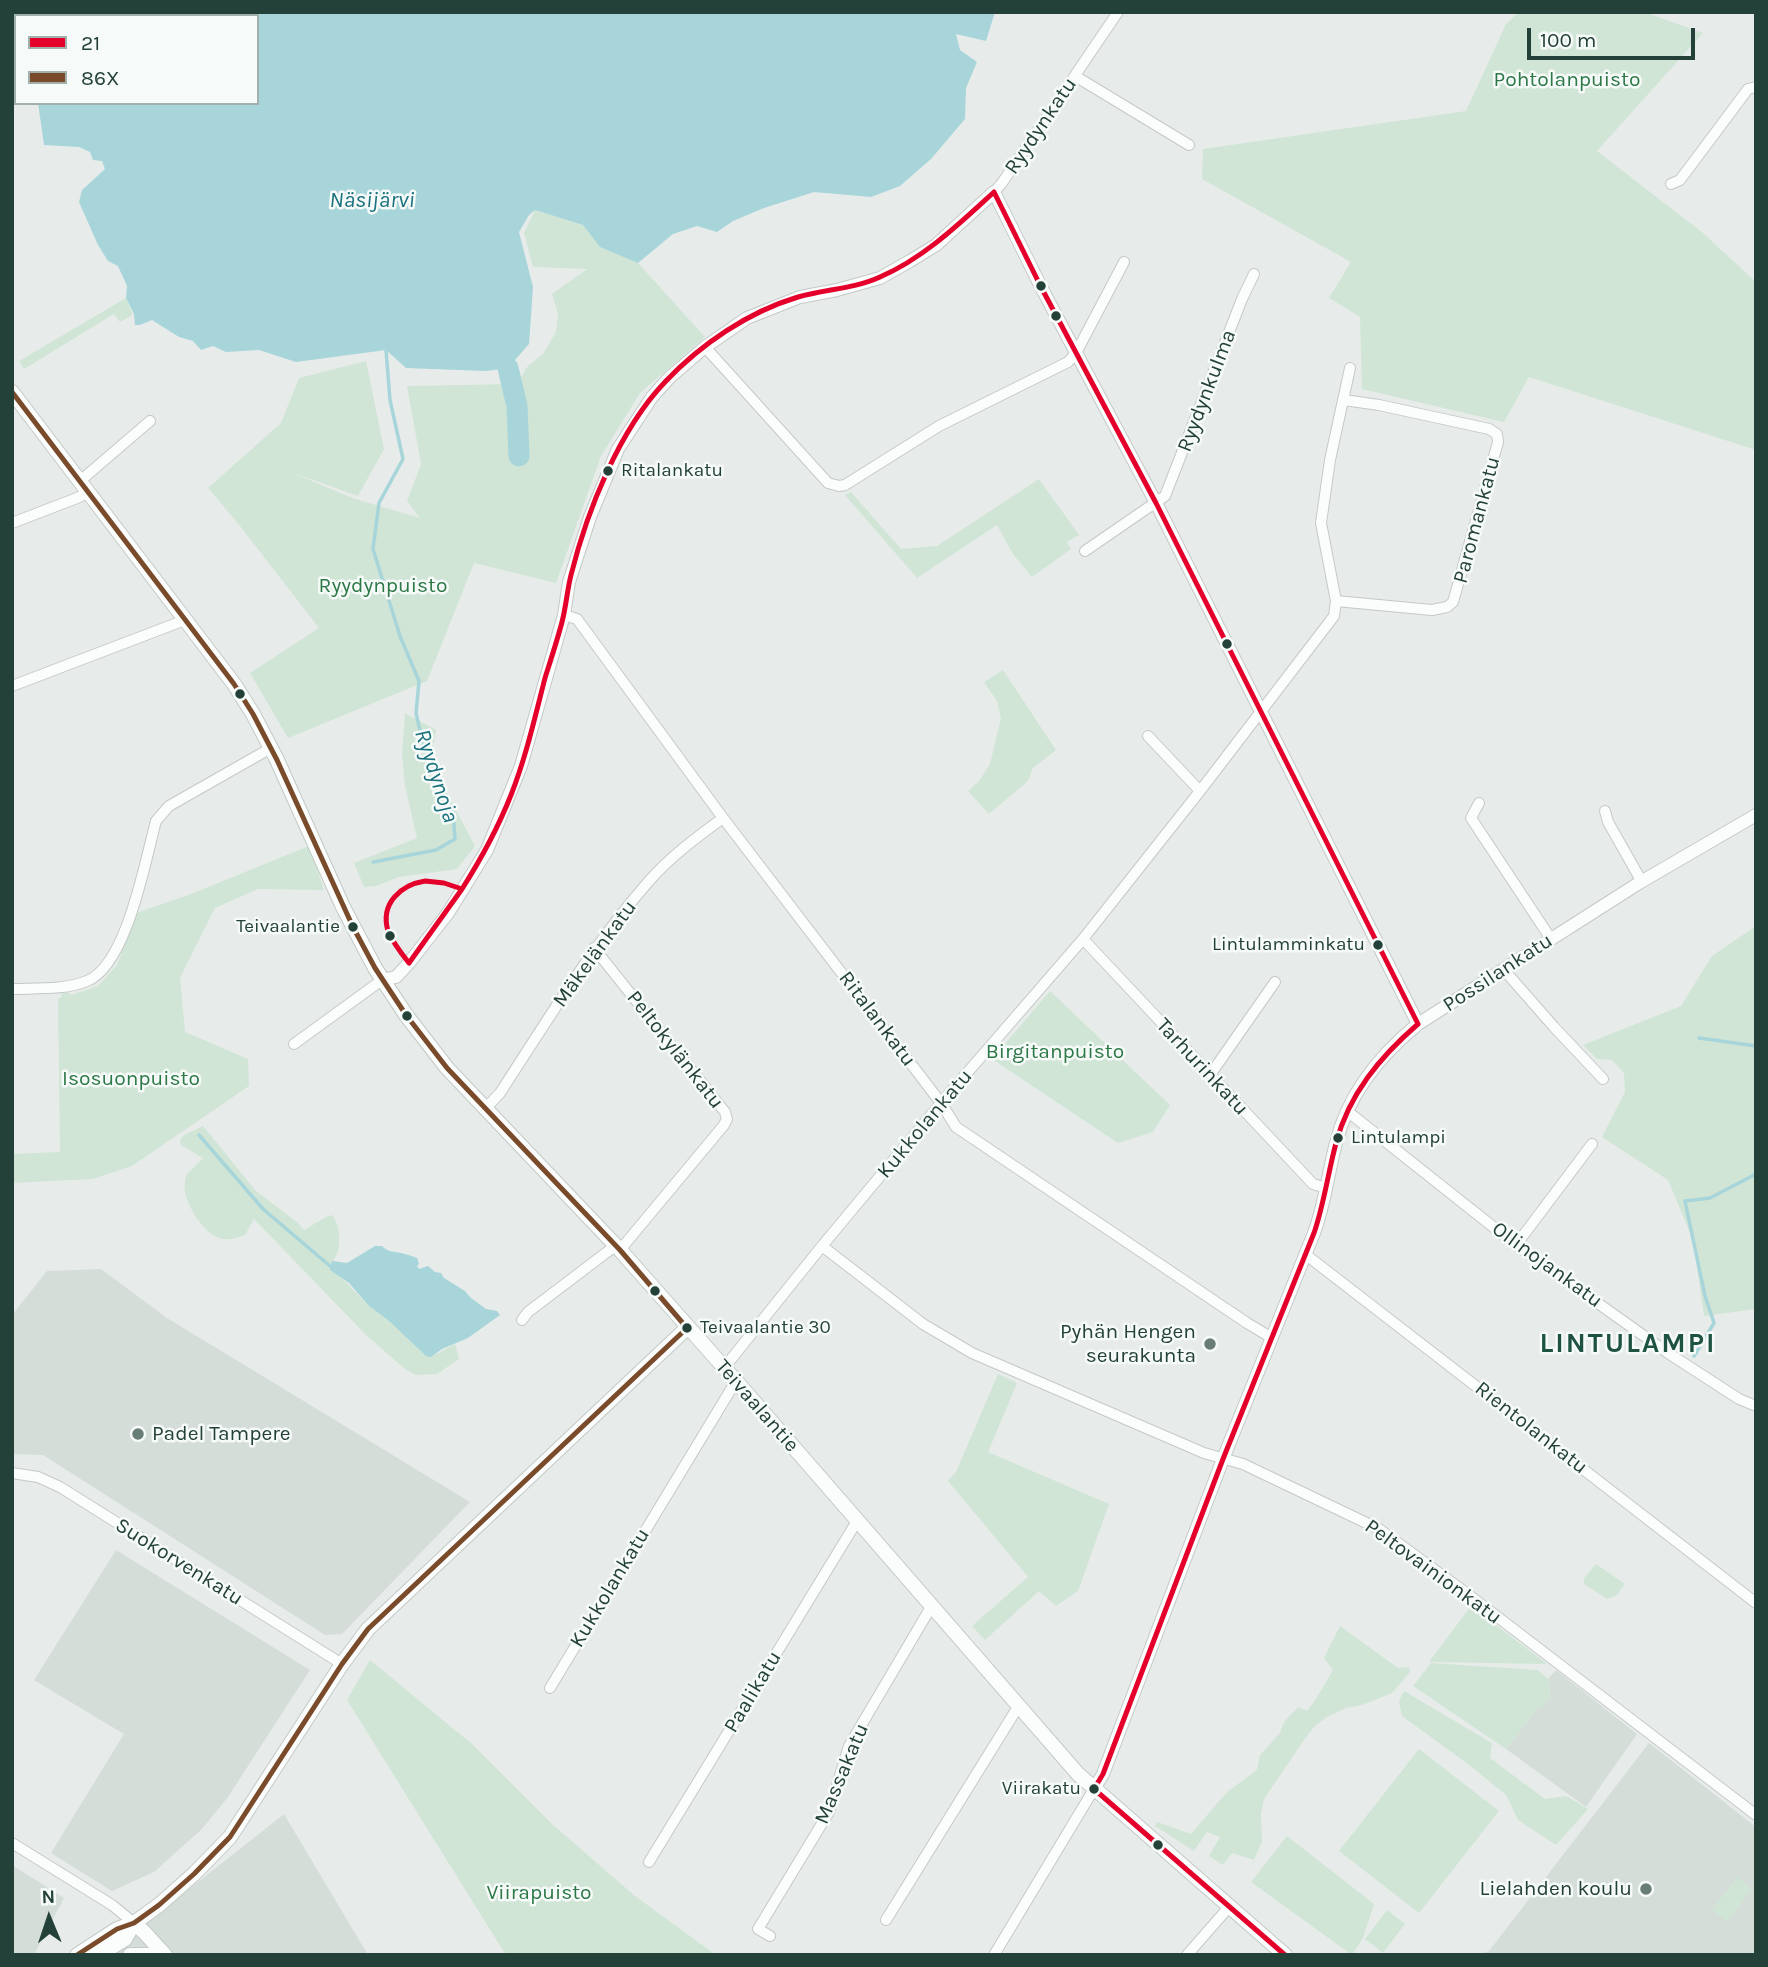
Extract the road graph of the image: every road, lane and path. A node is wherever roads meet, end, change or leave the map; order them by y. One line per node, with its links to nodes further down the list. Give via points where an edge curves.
1 (1118, 12): 2 (street, Ryydynkatu)
2 (1075, 76): 4 (street); 6 (street, Ryydynkatu)
3 (1756, 88): 5 (street, via 1748,89 1680,180)
4 (1189, 145)
5 (1671, 184)
6 (994, 191): 9 (street, Ryydynkatu, via 936,245 880,278 777,305 747,318); 10 (street)
7 (1124, 262): 10 (street)
8 (1254, 274): 16 (street, Ryydynkulma, via 1167,491)
9 (705, 347): 10 (street, via 824,479 839,486 939,426); 20 (street, Ryydynkatu, via 652,397 618,449 590,517 569,582)
10 (1076, 354): 16 (street)
11 (1350, 368): 13 (street)
12 (12, 391): 15 (main road, Teivaalantie)
13 (1344, 400): 19 (street, via 1321,523); 19 (street, Paromankatu, via 1489,429 1497,434 1498,442 1453,602 1432,610)
14 (150, 421): 15 (street)
15 (85, 487): 17 (street); 21 (main road, Teivaalantie)
16 (1156, 503): 18 (street); 23 (street)
17 (12, 523)
18 (1085, 551)
19 (1336, 601): 23 (street, Kukkolankatu, via 1334,616)
20 (564, 615): 30 (street, Ritalankatu, via 577,620); 36 (street, Ryydynkatu, via 521,766 487,850 448,913 409,963 396,977)
21 (185, 620): 22 (street); 25 (main road, Teivaalantie, via 234,684)
22 (12, 686)
23 (1261, 713): 26 (street, Kukkolankatu); 39 (street)
24 (1148, 736): 26 (street)
25 (271, 748): 36 (main road, Teivaalantie, via 343,907); 38 (street, via 169,806 156,821 121,943 105,968 76,984)
26 (1200, 791): 32 (street, Kukkolankatu)
27 (1479, 803): 33 (street, via 1471,818)
28 (1605, 811): 31 (street)
29 (1756, 815): 31 (street, Possilankatu)
30 (723, 818): 34 (street, Mäkelänkatu, via 650,879); 43 (street, Ritalankatu)
31 (1642, 882): 33 (street, Possilankatu)
32 (1083, 939): 41 (street, Tarhurinkatu); 43 (street, Kukkolankatu)
33 (1551, 939): 35 (street, Possilankatu)
34 (594, 948): 44 (street, Mäkelänkatu); 50 (street, Peltokylänkatu, via 727,1119)
35 (1504, 970): 39 (street, Possilankatu); 42 (street)
36 (382, 979): 40 (street); 44 (main road, Teivaalantie, via 439,1057)
37 (1275, 982): 41 (street)
38 (12, 989)
39 (1418, 1024): 45 (street, Possilankatu, via 1378,1063)
40 (294, 1044)
41 (1210, 1075): 47 (street, Tarhurinkatu, via 1313,1184)
42 (1603, 1079)
43 (941, 1103): 49 (street, Kukkolankatu); 54 (street, Ritalankatu, via 956,1127)
44 (486, 1108): 50 (main road, Teivaalantie)
45 (1347, 1111): 47 (street, Possilankatu); 48 (street, Ollinojankatu)
46 (1592, 1144): 48 (street)
47 (1326, 1188): 51 (street, Possilankatu)
48 (1516, 1245): 58 (street, Ollinojankatu)
49 (822, 1246): 55 (street, Kukkolankatu); 60 (street, Peltovainionkatu, via 923,1324 971,1353)
50 (617, 1248): 52 (street); 53 (main road, Teivaalantie)
51 (1305, 1254): 54 (street, Possilankatu); 63 (street, Rientolankatu)
52 (522, 1320)
53 (687, 1328): 55 (main road, Teivaalantie); 65 (main road, via 382,1615)
54 (1272, 1338): 60 (street, Possilankatu)
55 (724, 1368): 56 (main road, Teivaalantie)
56 (736, 1381): 62 (main road, Teivaalantie); 66 (street, Kukkolankatu)
57 (1756, 1396): 58 (street)
58 (1739, 1399): 59 (street, Ollinojankatu)
59 (1756, 1406)
60 (1223, 1460): 68 (street, Possilankatu); 69 (street, Peltovainionkatu, via 1241,1463 1379,1529)
61 (12, 1473): 65 (street, Suokorvenkatu, via 60,1487)
62 (857, 1521): 64 (main road, Teivaalantie); 71 (street, Paalikatu)
63 (1756, 1603)
64 (931, 1607): 67 (main road, Teivaalantie); 75 (street, Massakatu, via 849,1746 829,1812 758,1929)
65 (342, 1664): 74 (main road, via 230,1836 194,1874)
66 (550, 1688)
67 (1018, 1707): 68 (main road, Teivaalantie); 73 (street)
68 (1094, 1789): 72 (main road, Teivaalantie); 81 (street)
69 (1756, 1815)
70 (12, 1843): 74 (street)
71 (649, 1862)
72 (1229, 1907): 82 (street); 83 (main road, Teivaalantie)
73 (886, 1920)
74 (134, 1923): 76 (main road); 77 (main road, via 125,1939); 80 (main road)
75 (770, 1936)
76 (78, 1955)
77 (99, 1955)
78 (130, 1955): 79 (main road)
79 (158, 1955)
80 (165, 1955)
81 (994, 1955)
82 (1187, 1955)
83 (1286, 1955)

